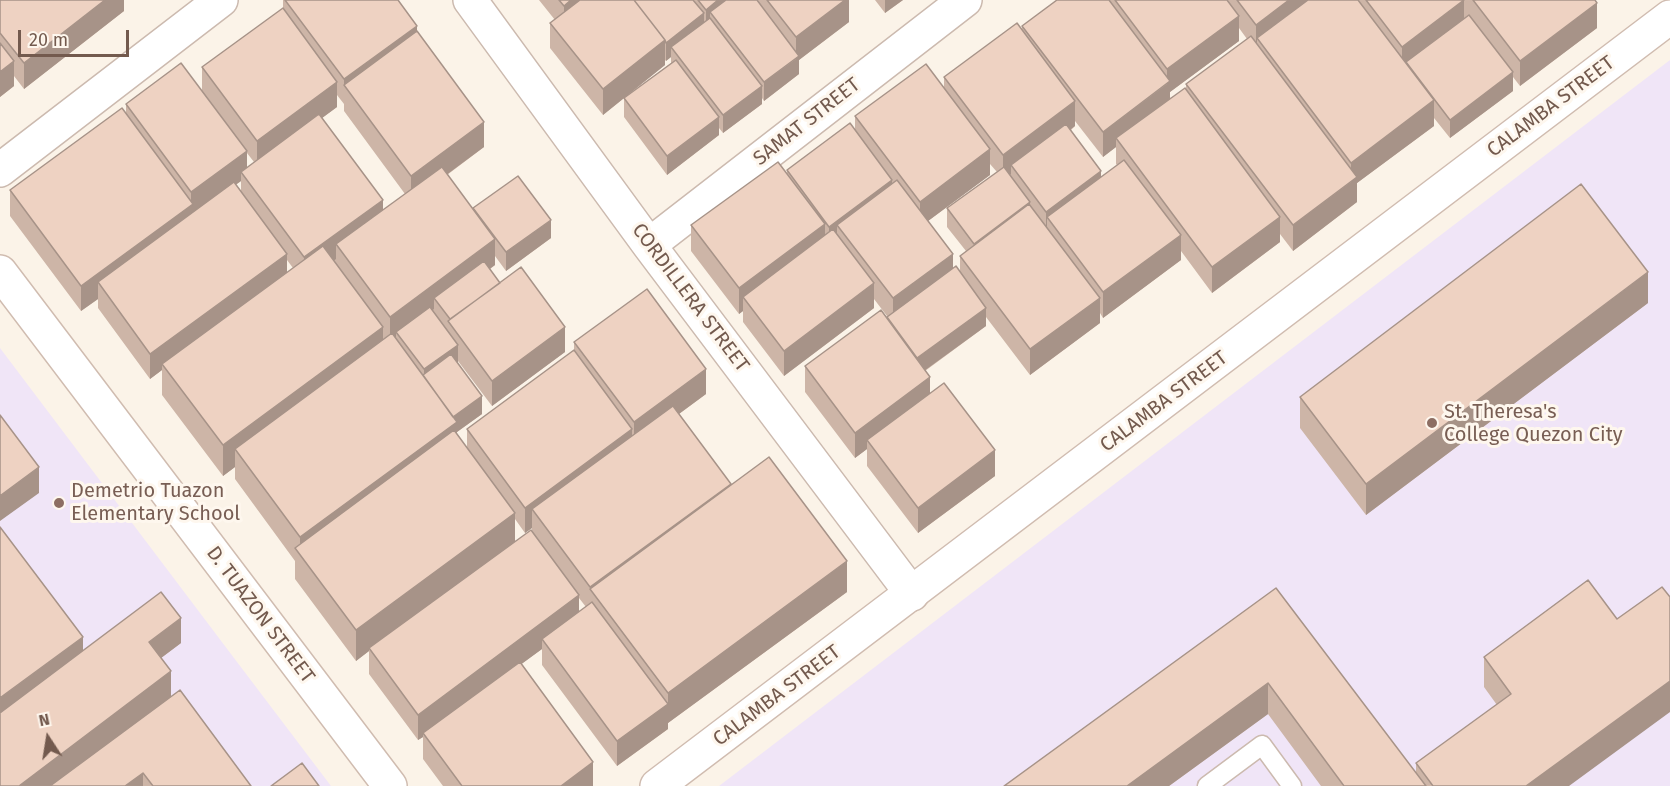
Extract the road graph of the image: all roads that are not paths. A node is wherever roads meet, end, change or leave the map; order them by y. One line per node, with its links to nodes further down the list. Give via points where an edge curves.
1 (221, 0): 5 (street)
2 (470, 0): 6 (street, CORDILLERA STREET)
3 (965, 0): 6 (street, SAMAT STREET)
4 (1670, 16): 8 (street, CALAMBA STREET)
5 (0, 170)
6 (649, 245): 8 (street, CORDILLERA STREET)
7 (0, 272): 9 (street, D. TUAZON STREET)
8 (912, 594): 10 (street, CALAMBA STREET)
9 (390, 786)
10 (657, 786)
11 (1207, 786): 12 (lane, via 1262,745)
12 (1292, 786)

